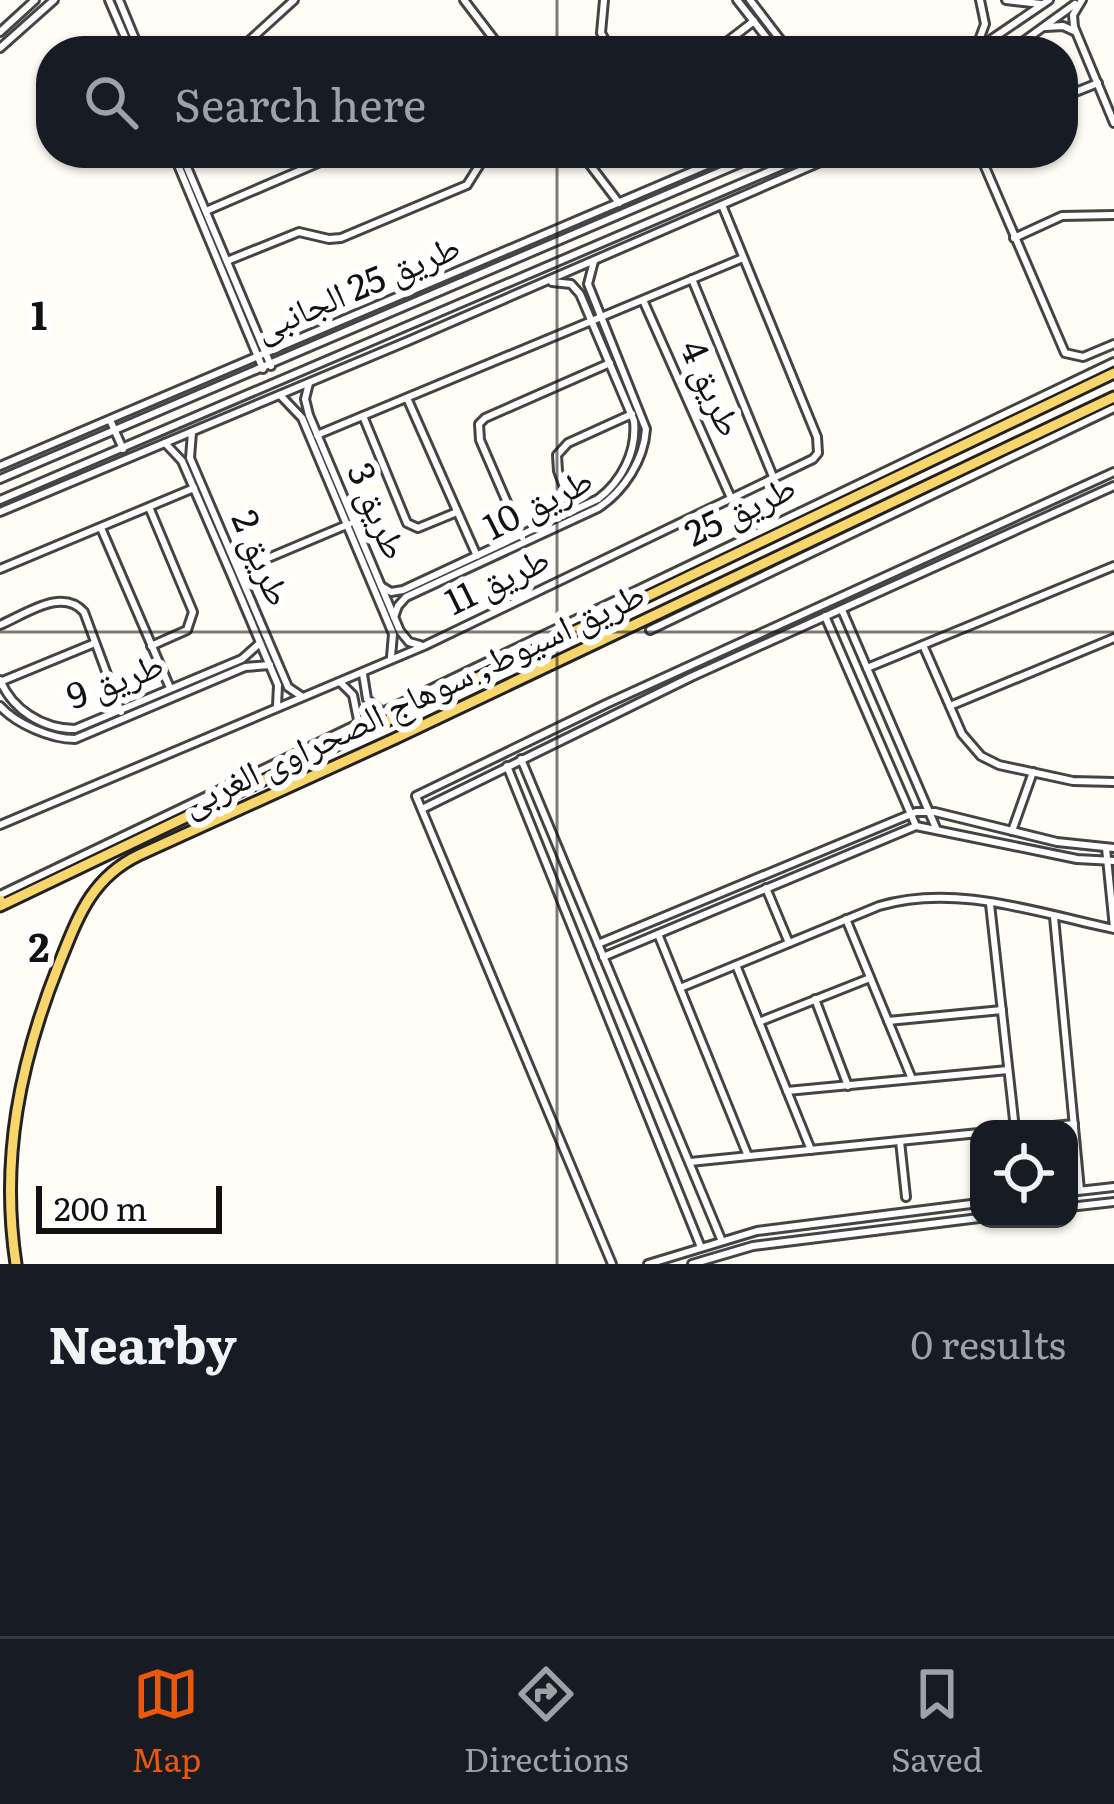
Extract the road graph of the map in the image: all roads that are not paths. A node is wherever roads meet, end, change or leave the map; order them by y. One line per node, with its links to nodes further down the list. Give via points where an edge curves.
1 (35, 0): 15 (street)
2 (54, 0): 28 (street)
3 (294, 0): 18 (street)
4 (464, 0): 19 (street)
5 (604, 0): 20 (street)
6 (737, 0): 13 (street)
7 (750, 0): 23 (street)
8 (980, 0): 24 (street)
9 (1006, 0): 12 (street)
10 (1081, 0): 14 (street); 16 (street, via 1073,16)
11 (114, 1): 17 (street)
12 (1047, 2): 25 (street)
13 (754, 21): 21 (street); 22 (street)
14 (1041, 30): 16 (street, via 1063,26); 26 (street)
15 (0, 32)
16 (1077, 34)
17 (129, 36)
18 (254, 36)
19 (492, 36)
20 (603, 36)
21 (734, 36)
22 (766, 36)
23 (778, 36)
24 (981, 36)
25 (997, 36)
26 (1032, 36)
27 (1078, 36): 29 (street)
28 (0, 48)
29 (1098, 82): 30 (street); 31 (street)
30 (1078, 91)
31 (1114, 123)
32 (183, 168): 41 (street)
33 (306, 168): 46 (street)
34 (478, 168): 52 (street, via 467,185 335,239 293,233)
35 (592, 168): 44 (street)
36 (700, 168): 42 (street, طريق 25 الجانبى)
37 (730, 168): 43 (street)
38 (777, 168): 48 (street)
39 (807, 168): 45 (street)
40 (985, 168): 50 (street)
41 (187, 177): 46 (street); 64 (street)
42 (675, 179): 43 (street); 44 (street, طريق 25 الجانبى)
43 (680, 190): 55 (street)
44 (619, 203): 54 (street, طريق 25 الجانبى)
45 (722, 205): 49 (street); 51 (street, طريق 11)
46 (206, 212): 52 (street)
47 (1114, 215): 50 (street, via 1062,216)
48 (664, 216): 49 (street); 62 (street)
49 (670, 228): 53 (street)
50 (1014, 238): 63 (street, via 1065,353 1083,357)
51 (743, 258): 56 (street); 87 (street, طريق 11, via 819,445 813,459)
52 (226, 261): 64 (street)
53 (595, 261): 57 (street); 59 (street, via 588,284)
54 (471, 267): 55 (street); 64 (street, طريق 25 الجانبى)
55 (476, 279): 60 (street)
56 (692, 279): 58 (street); 87 (street)
57 (542, 282): 61 (street, via 571,284); 69 (street)
58 (644, 299): 59 (street); 92 (street, طريق 4)
59 (601, 317): 61 (street); 77 (street)
60 (381, 320): 62 (street); 67 (street)
61 (591, 321): 66 (street); 72 (street)
62 (388, 337): 73 (street)
63 (1114, 344)
64 (263, 357): 67 (street); 79 (street, طريق 25 الجانبى)
65 (1114, 362): 128 (street, طريق 25)
66 (610, 363): 78 (street); 100 (street, via 479,424)
67 (267, 367): 80 (street)
68 (1114, 373): 145 (main road, طريق اسيوط, سوهاج الصحراوى الغربى)
69 (309, 383): 70 (street); 82 (street, طريق 3, via 306,407)
70 (280, 395): 76 (street); 98 (street, طريق 3, via 302,418)
71 (1114, 397): 110 (main road, طريق اسيوط, سوهاج الصحراوى الغربى)
72 (407, 398): 75 (street); 97 (street)
73 (223, 407): 76 (street); 84 (street)
74 (1114, 408): 110 (street)
75 (363, 416): 82 (street); 97 (street, via 407,523 424,527)
76 (227, 417): 81 (street)
77 (644, 417): 78 (street); 91 (street, طريق 10, via 641,452 624,485)
78 (633, 418): 91 (street, طريق 10, via 628,459); 95 (street, via 557,455)
79 (110, 420): 80 (street); 85 (street, طريق 25 الجانبى)
80 (115, 431): 84 (street); 88 (street)
81 (192, 432): 83 (street); 104 (street, طريق 2, via 190,458)
82 (317, 435): 98 (street, طريق 3)
83 (165, 443): 90 (street, طريق 2); 96 (street)
84 (123, 448): 93 (street)
85 (0, 466)
86 (1114, 472): 135 (street, via 416,796)
87 (774, 478): 92 (street, طريق 11)
88 (0, 479)
89 (1114, 485): 106 (street)
90 (194, 488): 94 (street); 104 (street, طريق 2)
91 (607, 497): 95 (street, طريق 10); 100 (street, طريق 10)
92 (731, 498): 116 (street, طريق 11)
93 (0, 500)
94 (149, 507): 99 (street); 115 (street, via 193,612 187,630)
95 (573, 511): 100 (street, طريق 10)
96 (0, 512)
97 (457, 512): 101 (street)
98 (350, 523): 104 (street); 105 (street, طريق 3); 117 (street, طريق 3, via 395,640)
99 (101, 528): 103 (street); 115 (street)
100 (523, 538): 101 (street, طريق 10); 108 (street, طريق 10, via 406,597)
101 (477, 556): 105 (street, طريق 10, via 403,590)
102 (1114, 566): 114 (street)
103 (0, 569)
104 (235, 572): 113 (street, طريق 2); 124 (street, طريق 2, via 286,682)
105 (381, 586): 108 (street, طريق 3)
106 (842, 609): 107 (street); 119 (street)
107 (825, 616): 131 (street); 137 (street)
108 (394, 617): 116 (street, طريق 3, via 404,637)
109 (0, 625): 112 (street, via 68,600 84,612)
110 (648, 625): 182 (main road, طريق اسيوط, سوهاج الصحراوى الغربى, via 139,854 95,886 19,1080 8,1176)
111 (1113, 640): 126 (street)
112 (95, 643): 121 (street); 129 (street)
113 (260, 643): 118 (street, طريق 2); 123 (street, طريق 9, via 249,656)
114 (923, 645): 119 (street); 126 (street)
115 (151, 646): 123 (street)
116 (424, 646): 117 (street, طريق 11)
117 (390, 660): 120 (street, طريق 11)
118 (269, 665): 127 (street, طريق 2, via 280,692); 129 (street, طريق 9)
119 (867, 668): 136 (street)
120 (364, 672): 122 (street, طريق 11); 128 (street, via 367,699)
121 (0, 681): 129 (street, طريق 9, via 12,704 63,729)
122 (340, 682): 124 (street, طريق 11); 130 (street, via 353,694)
123 (170, 688): 129 (street, طريق 9)
124 (305, 697): 127 (street, طريق 11)
125 (0, 706): 129 (street, طريق 9, via 37,733 75,739)
126 (950, 706): 133 (street, via 981,756)
127 (275, 710): 138 (street, طريق 11)
128 (381, 711): 130 (street, طريق 25)
129 (122, 714)
130 (358, 722): 145 (street, طريق 25)
131 (520, 759): 132 (street); 152 (street)
132 (507, 766): 135 (street); 181 (street)
133 (1033, 772): 134 (street); 141 (street)
134 (1114, 782)
135 (422, 809): 183 (street)
136 (928, 811): 137 (street); 140 (street); 141 (street)
137 (910, 813): 139 (street); 152 (street)
138 (0, 825)
139 (916, 826): 140 (street); 144 (street)
140 (936, 828): 143 (street)
141 (1012, 831): 142 (street)
142 (1110, 848): 143 (street)
143 (1111, 861): 149 (street)
144 (766, 889): 150 (street); 151 (street)
145 (0, 900)
146 (990, 904): 147 (street); 148 (street, via 912,898); 158 (street)
147 (1054, 917): 149 (street); 166 (street)
148 (846, 919): 151 (street); 155 (street)
149 (1114, 930)
150 (658, 934): 153 (street); 156 (street)
151 (789, 943): 154 (street)
152 (598, 944): 153 (street)
153 (603, 957): 171 (street)
154 (736, 965): 156 (street); 160 (street)
155 (870, 978): 157 (street); 159 (street)
156 (680, 988): 170 (street)
157 (815, 1000): 160 (street); 163 (street)
158 (1002, 1010): 159 (street); 161 (street)
159 (888, 1021): 162 (street)
160 (759, 1022): 164 (street)
161 (1009, 1070): 162 (street); 165 (street)
162 (912, 1079): 163 (street)
163 (848, 1086): 164 (street)
164 (787, 1091): 169 (street)
165 (1017, 1120)
166 (1074, 1120)
167 (970, 1134): 168 (street)
168 (900, 1141): 169 (street); 175 (street)
169 (811, 1150): 170 (street)
170 (748, 1156): 171 (street)
171 (689, 1162): 180 (street)
172 (1078, 1168): 174 (street)
173 (1114, 1187): 174 (street)
174 (1080, 1190)
175 (906, 1197)
176 (1114, 1202): 178 (street)
177 (970, 1204): 180 (street)
178 (1078, 1206)
179 (970, 1219): 185 (street, via 775,1243)
180 (721, 1239): 181 (street)
181 (700, 1245): 184 (street)
182 (16, 1264)
183 (612, 1264)
184 (648, 1264)
185 (692, 1264)

